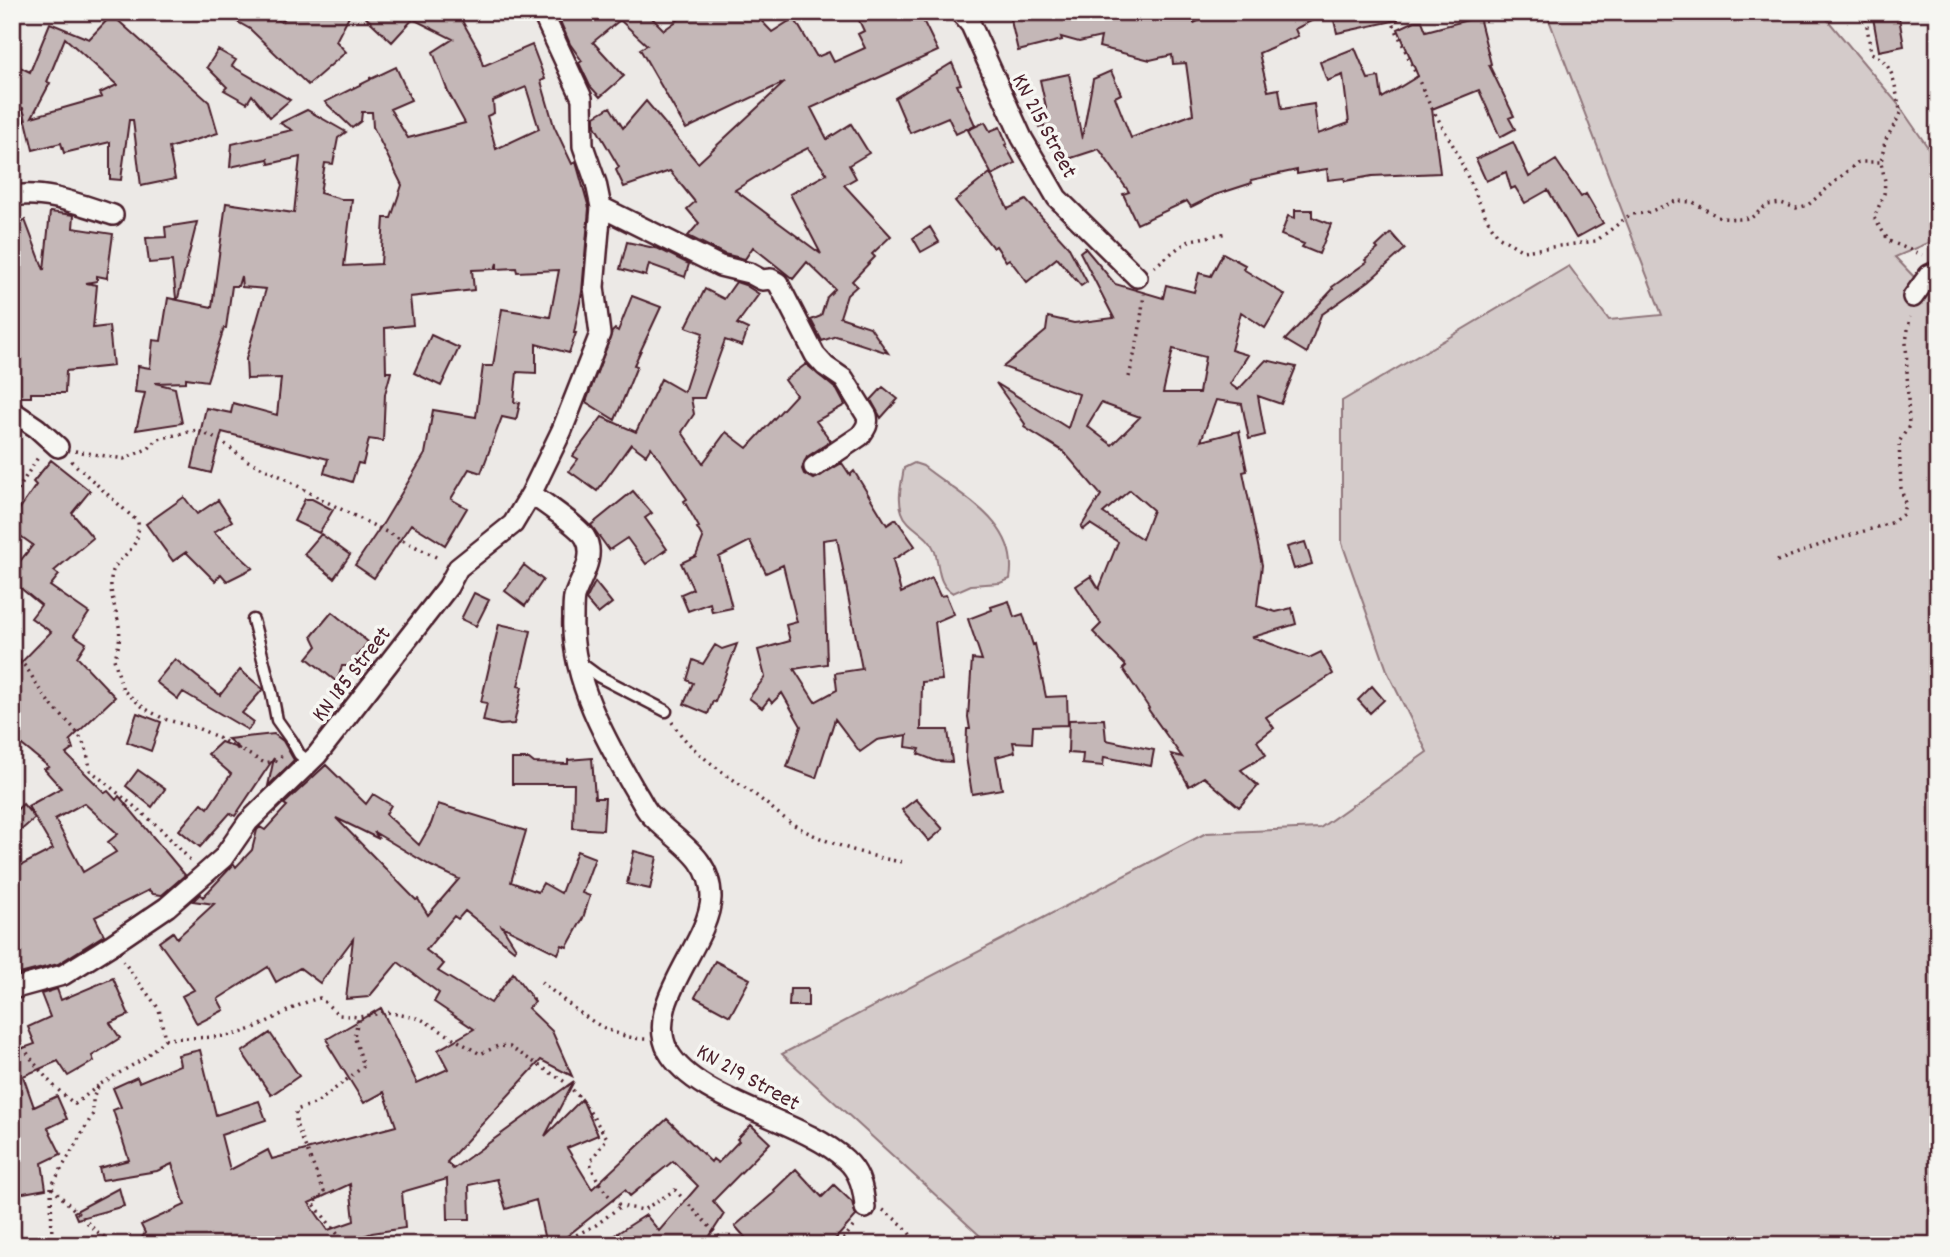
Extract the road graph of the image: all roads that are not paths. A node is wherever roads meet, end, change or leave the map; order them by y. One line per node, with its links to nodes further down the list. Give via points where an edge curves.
1 (542, 12): 4 (street, KN 185 Street, via 582,98 583,146)
2 (960, 12): 7 (street, KN 215 Street, via 971,25 1022,138 1056,198)
3 (12, 196): 5 (street, via 28,194)
4 (601, 206): 11 (street, via 720,266 778,282 815,355 844,380 867,416 860,436); 12 (street, KN 185 Street, via 594,286 600,334)
5 (113, 215)
6 (1933, 265): 8 (street)
7 (1137, 277)
8 (1913, 297)
9 (12, 411): 10 (street)
10 (58, 447)
11 (814, 467)
12 (531, 494): 14 (street, via 585,537 587,567 574,599 572,636); 16 (street, KN 185 Street, via 513,524 458,568)
13 (253, 620): 16 (lane, via 276,720 309,762)
14 (578, 662): 15 (lane); 18 (street, KN 219 Street, via 607,744 648,812 701,862 710,882 709,914 672,990 662,1040 674,1062 690,1075 847,1160 859,1178)
15 (666, 711)
16 (317, 755): 17 (street, KN 185 Street, via 248,822 223,858 167,907 63,975)
17 (12, 989)
18 (865, 1208)

